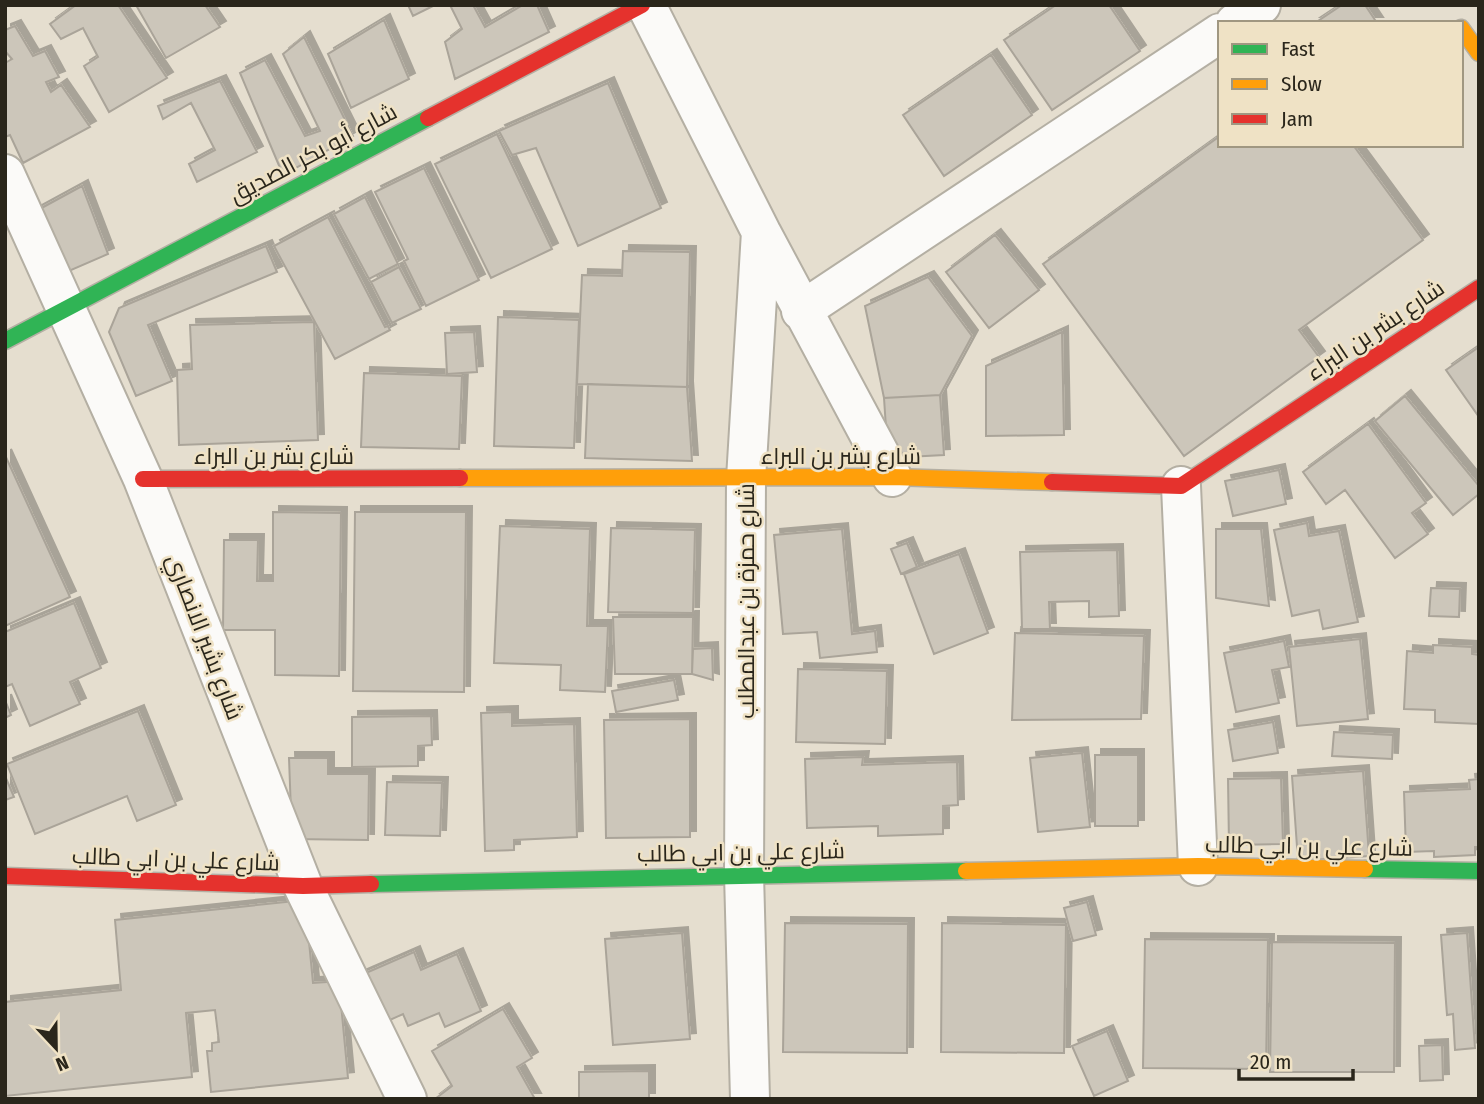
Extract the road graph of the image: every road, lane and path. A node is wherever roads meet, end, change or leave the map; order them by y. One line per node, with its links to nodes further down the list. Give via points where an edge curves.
1 (644, 5): 8 (street); 10 (street, شارع أبو بكر الصديق)
2 (1261, 5): 3 (street)
3 (1238, 21)
4 (1463, 31): 6 (street)
5 (1218, 34): 11 (street)
6 (1479, 53)
7 (5, 174): 10 (street, شارع بشير الانصاري)
8 (761, 232): 11 (street); 15 (street, شارع حمزة بن عبدالمطلب)
9 (1479, 288): 16 (street, شارع بشر بن البراء)
10 (64, 309): 12 (street, شارع أبو بكر الصديق); 14 (street, شارع بشير الانصاري)
11 (801, 311): 13 (street)
12 (5, 341)
13 (892, 477): 15 (street, شارع بشر بن البراء); 16 (street, شارع بشر بن البراء)
14 (143, 479): 15 (street, شارع بشر بن البراء); 21 (street, شارع بشير الانصاري)
15 (746, 479): 19 (street, شارع حمزة بن عبدالمطلب)
16 (1181, 486): 17 (street)
17 (1198, 866): 18 (street, شارع علي بن ابي طالب); 19 (street, شارع علي بن ابي طالب)
18 (1479, 871)
19 (744, 874): 21 (street, شارع علي بن ابي طالب); 23 (street, شارع حمزة بن عبدالمطلب)
20 (5, 876): 21 (street, شارع علي بن ابي طالب)
21 (303, 886): 22 (street, شارع بشير الانصاري)
22 (407, 1099)
23 (750, 1099)

